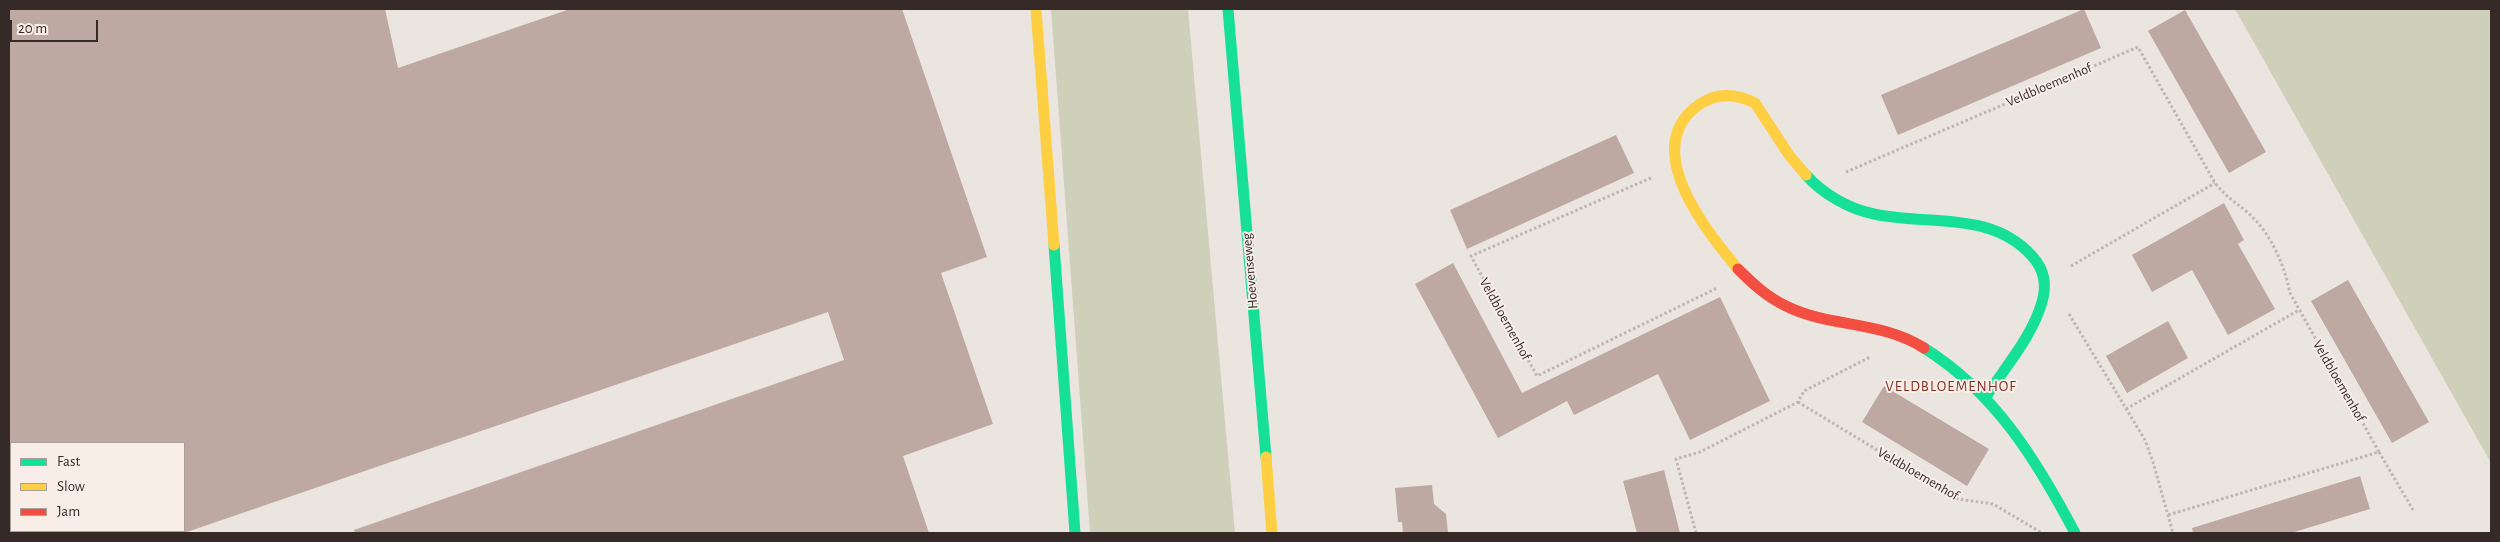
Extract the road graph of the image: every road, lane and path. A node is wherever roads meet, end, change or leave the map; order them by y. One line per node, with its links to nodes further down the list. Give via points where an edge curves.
1 (1036, 9): 17 (street)
2 (1228, 9): 18 (street, Hoevenseweg)
3 (1677, 167): 5 (street, via 1674,156 1677,132 1687,116 1704,102 1726,94 1755,102 1782,149); 6 (street, via 1682,185 1713,236); 6 (path, Veldbloemenhof, via 1471,256 1536,376)
4 (2216, 183): 5 (path, Veldbloemenhof, via 2138,47); 7 (path, via 2067,268); 9 (path, Veldbloemenhof, via 2226,197 2262,228 2284,266 2290,293)
5 (1816, 185): 7 (street, via 1848,204 1878,215 1974,224 2003,235 2031,252 2042,266)
6 (1744, 275): 11 (street, via 1780,303 1810,315 1888,330 1922,345)
7 (2044, 276): 8 (street)
8 (2044, 293): 11 (street, via 2033,321); 13 (path, via 2062,302)
9 (2299, 310): 13 (path); 14 (path, Veldbloemenhof)
10 (1873, 356): 12 (path, via 1804,391)
11 (1986, 397): 21 (street, via 2029,453)
12 (1798, 402): 19 (path, via 1700,452 1676,459); 20 (path, Veldbloemenhof, via 1958,499 1994,504)
13 (2126, 409): 16 (path, via 2149,451)
14 (2379, 452): 15 (path, Veldbloemenhof); 16 (path)
15 (2413, 510)
16 (2168, 515): 22 (path)
17 (1074, 533)
18 (1272, 533)
19 (1696, 533)
20 (2042, 533)
21 (2075, 533)
22 (2172, 533)

